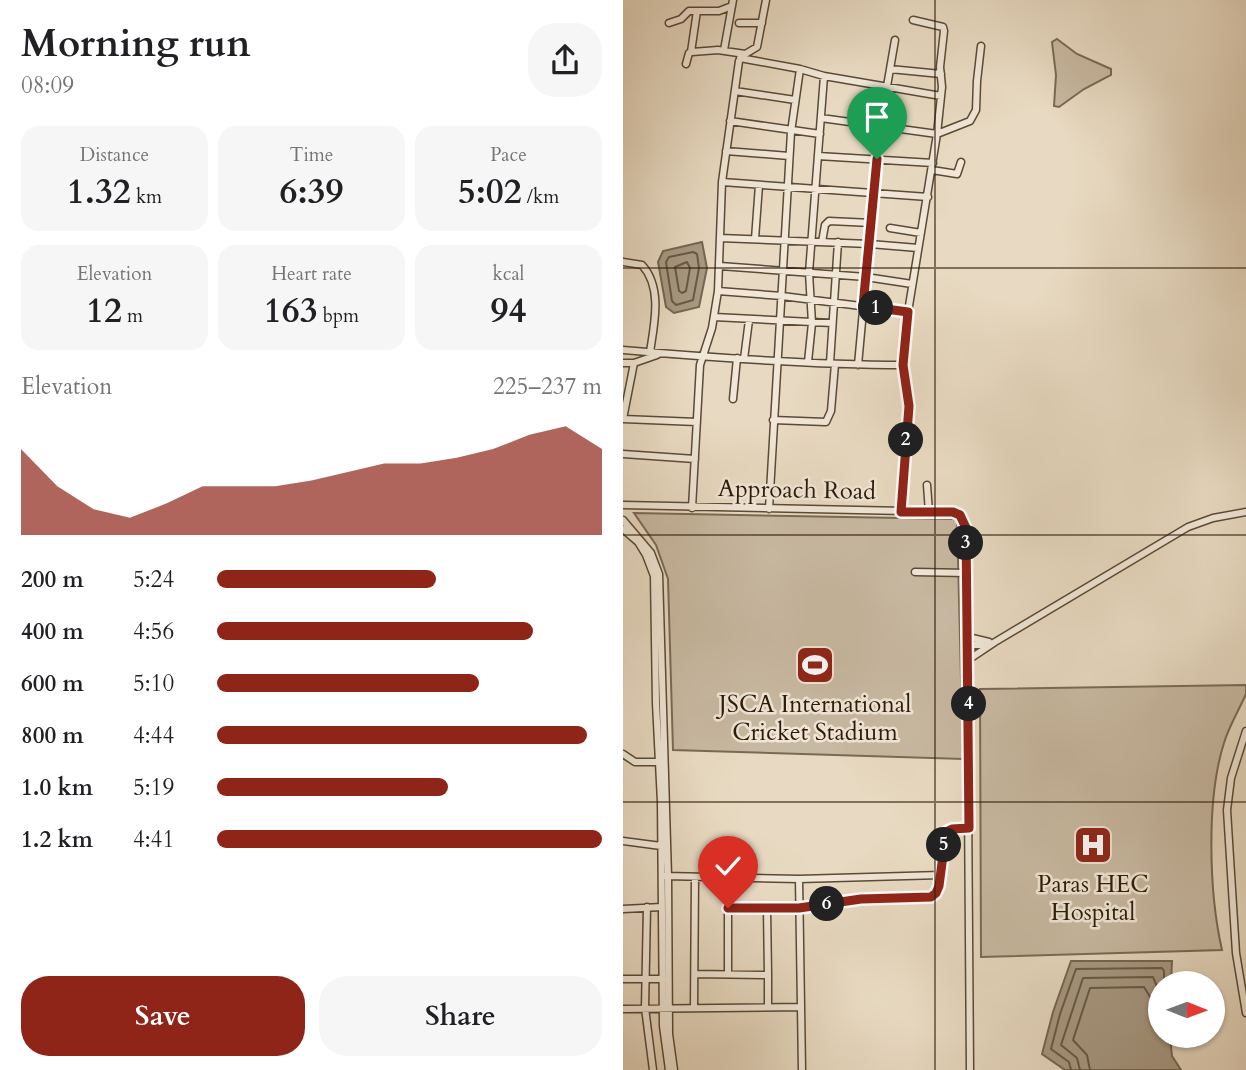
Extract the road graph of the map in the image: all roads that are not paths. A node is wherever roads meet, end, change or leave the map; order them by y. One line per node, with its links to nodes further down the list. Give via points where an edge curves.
1 (766, 0): 7 (street)
2 (733, 3): 3 (street, via 719,11); 10 (street)
3 (698, 11): 5 (street, via 686,12); 11 (street)
4 (913, 20): 16 (street, via 943,27)
5 (669, 23)
6 (739, 23): 7 (street)
7 (762, 23): 12 (street, via 757,47)
8 (895, 40): 15 (street)
9 (981, 46): 27 (street, via 974,117)
10 (724, 50): 11 (street); 12 (street)
11 (691, 52): 13 (street)
12 (743, 56): 14 (street); 19 (street)
13 (686, 64)
14 (800, 69): 17 (street); 21 (street)
15 (890, 69): 16 (street); 18 (street)
16 (941, 74): 20 (street)
17 (824, 76): 18 (street); 22 (street)
18 (886, 88): 20 (street); 24 (street)
19 (735, 91): 21 (street); 23 (street)
20 (941, 96): 27 (street)
21 (795, 100): 25 (street)
22 (821, 118): 24 (street); 26 (street)
23 (730, 121): 25 (street); 28 (street)
24 (880, 127): 27 (street); 31 (street)
25 (791, 132): 26 (street); 29 (street)
26 (820, 134): 30 (street)
27 (937, 134): 33 (street)
28 (726, 151): 29 (street); 34 (street)
29 (789, 156): 36 (street)
30 (818, 156): 31 (street); 37 (street)
31 (877, 159): 33 (street); 38 (street)
32 (961, 162): 33 (street, via 957,174)
33 (932, 167): 39 (street)
34 (722, 183): 35 (street); 43 (street)
35 (759, 185): 36 (street); 44 (street)
36 (787, 187): 37 (street); 45 (street)
37 (816, 189): 38 (street); 46 (street)
38 (875, 193): 39 (street); 40 (street)
39 (928, 197): 42 (street)
40 (872, 223): 47 (street, via 829,221); 49 (street)
41 (890, 228): 42 (street)
42 (921, 233): 50 (street)
43 (720, 238): 44 (street); 52 (street)
44 (755, 239): 45 (street)
45 (784, 240): 46 (street); 53 (street)
46 (811, 241): 47 (street); 54 (street)
47 (822, 242): 48 (street)
48 (838, 242): 49 (street); 55 (street)
49 (870, 244): 50 (street); 56 (street)
50 (918, 248): 57 (street)
51 (623, 262): 70 (street, via 642,265 652,283)
52 (720, 267): 53 (street); 58 (street)
53 (782, 272): 54 (street); 59 (street)
54 (809, 273): 55 (street); 60 (street)
55 (835, 275): 56 (street); 61 (street)
56 (866, 277): 57 (street); 62 (street)
57 (912, 284): 63 (street)
58 (717, 291): 59 (street); 64 (street)
59 (782, 296): 60 (street); 66 (street)
60 (811, 299): 61 (street); 67 (street)
61 (833, 302): 62 (street); 68 (street)
62 (863, 306): 63 (street); 79 (street)
63 (908, 312): 80 (street)
64 (714, 317): 65 (street); 72 (street)
65 (748, 320): 66 (street); 73 (street)
66 (780, 322): 67 (street); 74 (street)
67 (812, 323): 68 (street); 75 (street)
68 (832, 323): 78 (street)
69 (623, 350): 70 (street)
70 (650, 352): 71 (street)
71 (662, 353): 72 (street); 77 (street)
72 (703, 357): 73 (street); 83 (street)
73 (741, 358): 74 (street); 81 (street)
74 (778, 360): 75 (street); 82 (street)
75 (808, 362): 78 (street)
76 (623, 363): 77 (street)
77 (634, 363): 83 (street, via 623,419)
78 (832, 364): 79 (street); 82 (street, via 831,411 826,422)
79 (858, 365): 80 (street)
80 (903, 365): 90 (street, via 909,406)
81 (733, 399)
82 (773, 420): 89 (street)
83 (697, 422): 85 (street)
84 (623, 454): 85 (street)
85 (695, 459): 88 (street)
86 (927, 485): 91 (street)
87 (623, 505): 88 (street, Approach Road)
88 (692, 508): 89 (street, Approach Road)
89 (769, 509): 90 (street, Approach Road)
90 (901, 512): 91 (street, Approach Road)
91 (929, 512): 96 (street, Approach Road, via 960,515 966,528)
92 (1246, 512): 98 (street, via 1188,527)
93 (623, 520): 108 (street, via 651,553 659,574)
94 (623, 528): 103 (street, via 646,555 654,576)
95 (915, 572): 96 (street)
96 (967, 573): 97 (street, Approach Road)
97 (968, 637): 98 (street); 99 (street, Approach Road)
98 (992, 642): 99 (street); 100 (street, via 991,649)
99 (968, 646): 100 (street, Approach Road)
100 (968, 662): 104 (street, Approach Road)
101 (1246, 731): 130 (street, via 1227,798 1227,827 1236,953)
102 (623, 754): 103 (street, via 635,762)
103 (659, 762): 106 (street)
104 (969, 828): 107 (street, via 946,832); 134 (street, Approach Road)
105 (623, 841): 106 (street)
106 (661, 846): 108 (street)
107 (941, 875): 111 (street); 115 (street, via 931,897 861,899)
108 (665, 876): 109 (street); 113 (street); 127 (street)
109 (695, 877): 110 (street); 118 (street)
110 (728, 877): 111 (street); 114 (street)
111 (799, 879): 115 (street)
112 (647, 907): 113 (street); 116 (street); 122 (street)
113 (662, 907): 123 (street)
114 (728, 908): 117 (street); 119 (street)
115 (799, 908): 117 (street); 125 (street)
116 (623, 909)
117 (767, 909): 120 (street)
118 (695, 974): 119 (street); 128 (street)
119 (728, 974): 120 (street)
120 (768, 975): 124 (street)
121 (623, 979): 122 (street)
122 (645, 979): 123 (street); 126 (street)
123 (663, 979): 127 (street)
124 (768, 1007): 125 (street); 128 (street)
125 (801, 1007): 133 (street)
126 (645, 1008): 127 (street); 129 (street); 131 (street)
127 (666, 1008): 128 (street); 132 (street, via 663,1039)
128 (694, 1008)
129 (623, 1009)
130 (1246, 1013)
131 (653, 1070)
132 (671, 1070)
133 (803, 1070)
134 (970, 1070)

